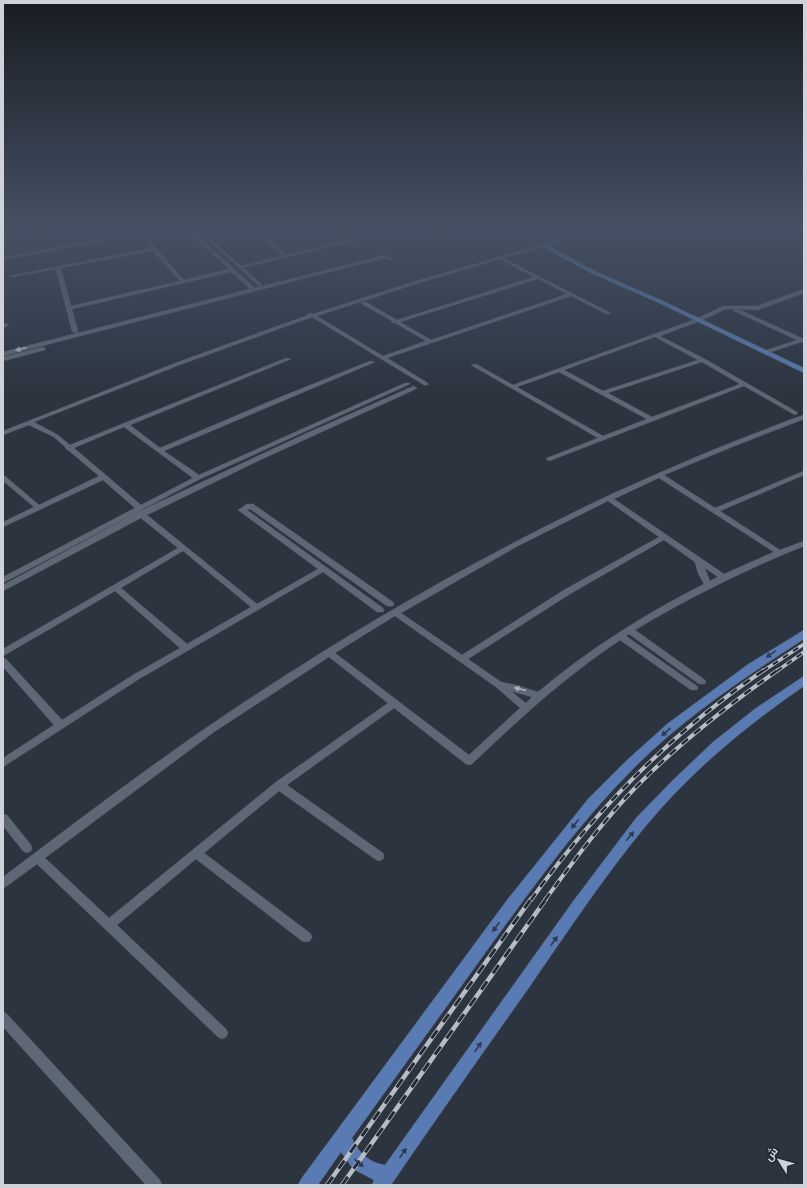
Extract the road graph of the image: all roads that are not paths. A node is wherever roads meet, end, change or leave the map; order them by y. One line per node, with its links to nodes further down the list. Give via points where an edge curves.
1 (62, 283): 16 (street)
2 (174, 283): 16 (street)
3 (247, 283): 10 (street)
4 (275, 283): 10 (street)
5 (295, 283): 15 (street)
6 (416, 283): 20 (street)
7 (517, 283): 22 (street)
8 (551, 283): 12 (street)
9 (618, 283): 21 (main road)
10 (253, 289): 13 (street)
11 (804, 291): 21 (street, via 758,308 723,307)
12 (572, 294): 19 (street); 26 (street)
13 (205, 302): 15 (street); 28 (street, one-way to 28)
14 (364, 303): 22 (street)
15 (210, 306): 31 (street)
16 (69, 308): 23 (street)
17 (736, 310): 25 (street)
18 (307, 312): 20 (street)
19 (608, 313)
20 (313, 316): 29 (street); 46 (street, via 182,361)
21 (698, 320): 24 (street); 27 (main road)
22 (394, 322): 26 (street)
23 (75, 331)
24 (654, 335): 32 (street); 35 (street)
25 (803, 340): 27 (street)
26 (430, 341): 29 (street)
27 (766, 352): 36 (main road)
28 (3, 354)
29 (382, 358): 37 (street)
30 (288, 359): 47 (street)
31 (3, 360)
32 (703, 360): 38 (street); 41 (street)
33 (372, 362): 51 (street)
34 (474, 365): 40 (street)
35 (560, 370): 40 (street); 41 (street)
36 (804, 371)
37 (426, 384)
38 (745, 384): 43 (street); 45 (street)
39 (410, 386): 42 (street)
40 (512, 387): 49 (street)
41 (602, 393): 45 (street)
42 (388, 395): 57 (street); 60 (street)
43 (795, 413)
44 (804, 418): 54 (street)
45 (651, 419): 49 (street)
46 (28, 422): 48 (street); 50 (street, via 52,434)
47 (125, 424): 50 (street); 51 (street)
48 (3, 433)
49 (602, 438): 52 (street)
50 (68, 448): 55 (street)
51 (160, 450): 57 (street)
52 (549, 459)
53 (804, 473): 61 (street)
54 (659, 475): 58 (street); 61 (street)
55 (103, 477): 59 (street); 60 (street)
56 (3, 478): 59 (street)
57 (198, 478): 60 (street)
58 (608, 498): 63 (street); 79 (street, via 515,545)
59 (39, 508): 62 (street)
60 (141, 511): 65 (street); 70 (street); 74 (street)
61 (715, 511): 66 (street)
62 (3, 525)
63 (664, 537): 67 (street); 86 (street, via 567,592)
64 (804, 543): 66 (street)
65 (183, 548): 73 (street); 77 (street)
66 (780, 553): 69 (street)
67 (699, 561): 69 (street); 72 (street)
68 (323, 569): 71 (street, via 242,510 250,506); 75 (street); 77 (street)
69 (724, 578): 72 (street)
70 (3, 580)
71 (362, 584): 75 (street); 76 (street)
72 (709, 586): 80 (street)
73 (115, 587): 83 (street); 84 (street)
74 (3, 588)
75 (352, 590): 78 (street)
76 (390, 604)
77 (256, 607): 83 (street)
78 (380, 610)
79 (396, 613): 85 (street); 86 (street)
80 (629, 630): 82 (street); 89 (street)
81 (804, 634): 108 (main road, one-way to 108, via 751,668 671,727 592,803 512,905)
82 (620, 636): 91 (street); 92 (street)
83 (186, 648): 95 (street)
84 (3, 653)
85 (330, 653): 93 (street); 102 (street, via 197,740)
86 (462, 659): 90 (street)
87 (3, 661): 95 (street)
88 (804, 680): 109 (main road, one-way to 88, via 600,874 642,821 683,776 726,738 768,704)
89 (702, 682)
90 (499, 685): 92 (street, one-way to 90); 94 (street)
91 (694, 688)
92 (540, 696): 94 (street)
93 (394, 703): 94 (street, via 469,761); 97 (street)
94 (526, 708)
95 (60, 726): 96 (street)
96 (3, 764)
97 (279, 785): 100 (street); 101 (street)
98 (3, 818): 99 (street)
99 (26, 848)
100 (196, 853): 104 (street); 105 (street)
101 (379, 856)
102 (37, 857): 103 (street); 104 (street)
103 (3, 883)
104 (109, 925): 107 (street)
105 (306, 937)
106 (3, 1018): 110 (street)
107 (222, 1033)
108 (343, 1136): 109 (main road, one-way to 109, via 352,1156 359,1164); 111 (main road)
109 (385, 1179)
110 (155, 1185)
111 (307, 1185)

